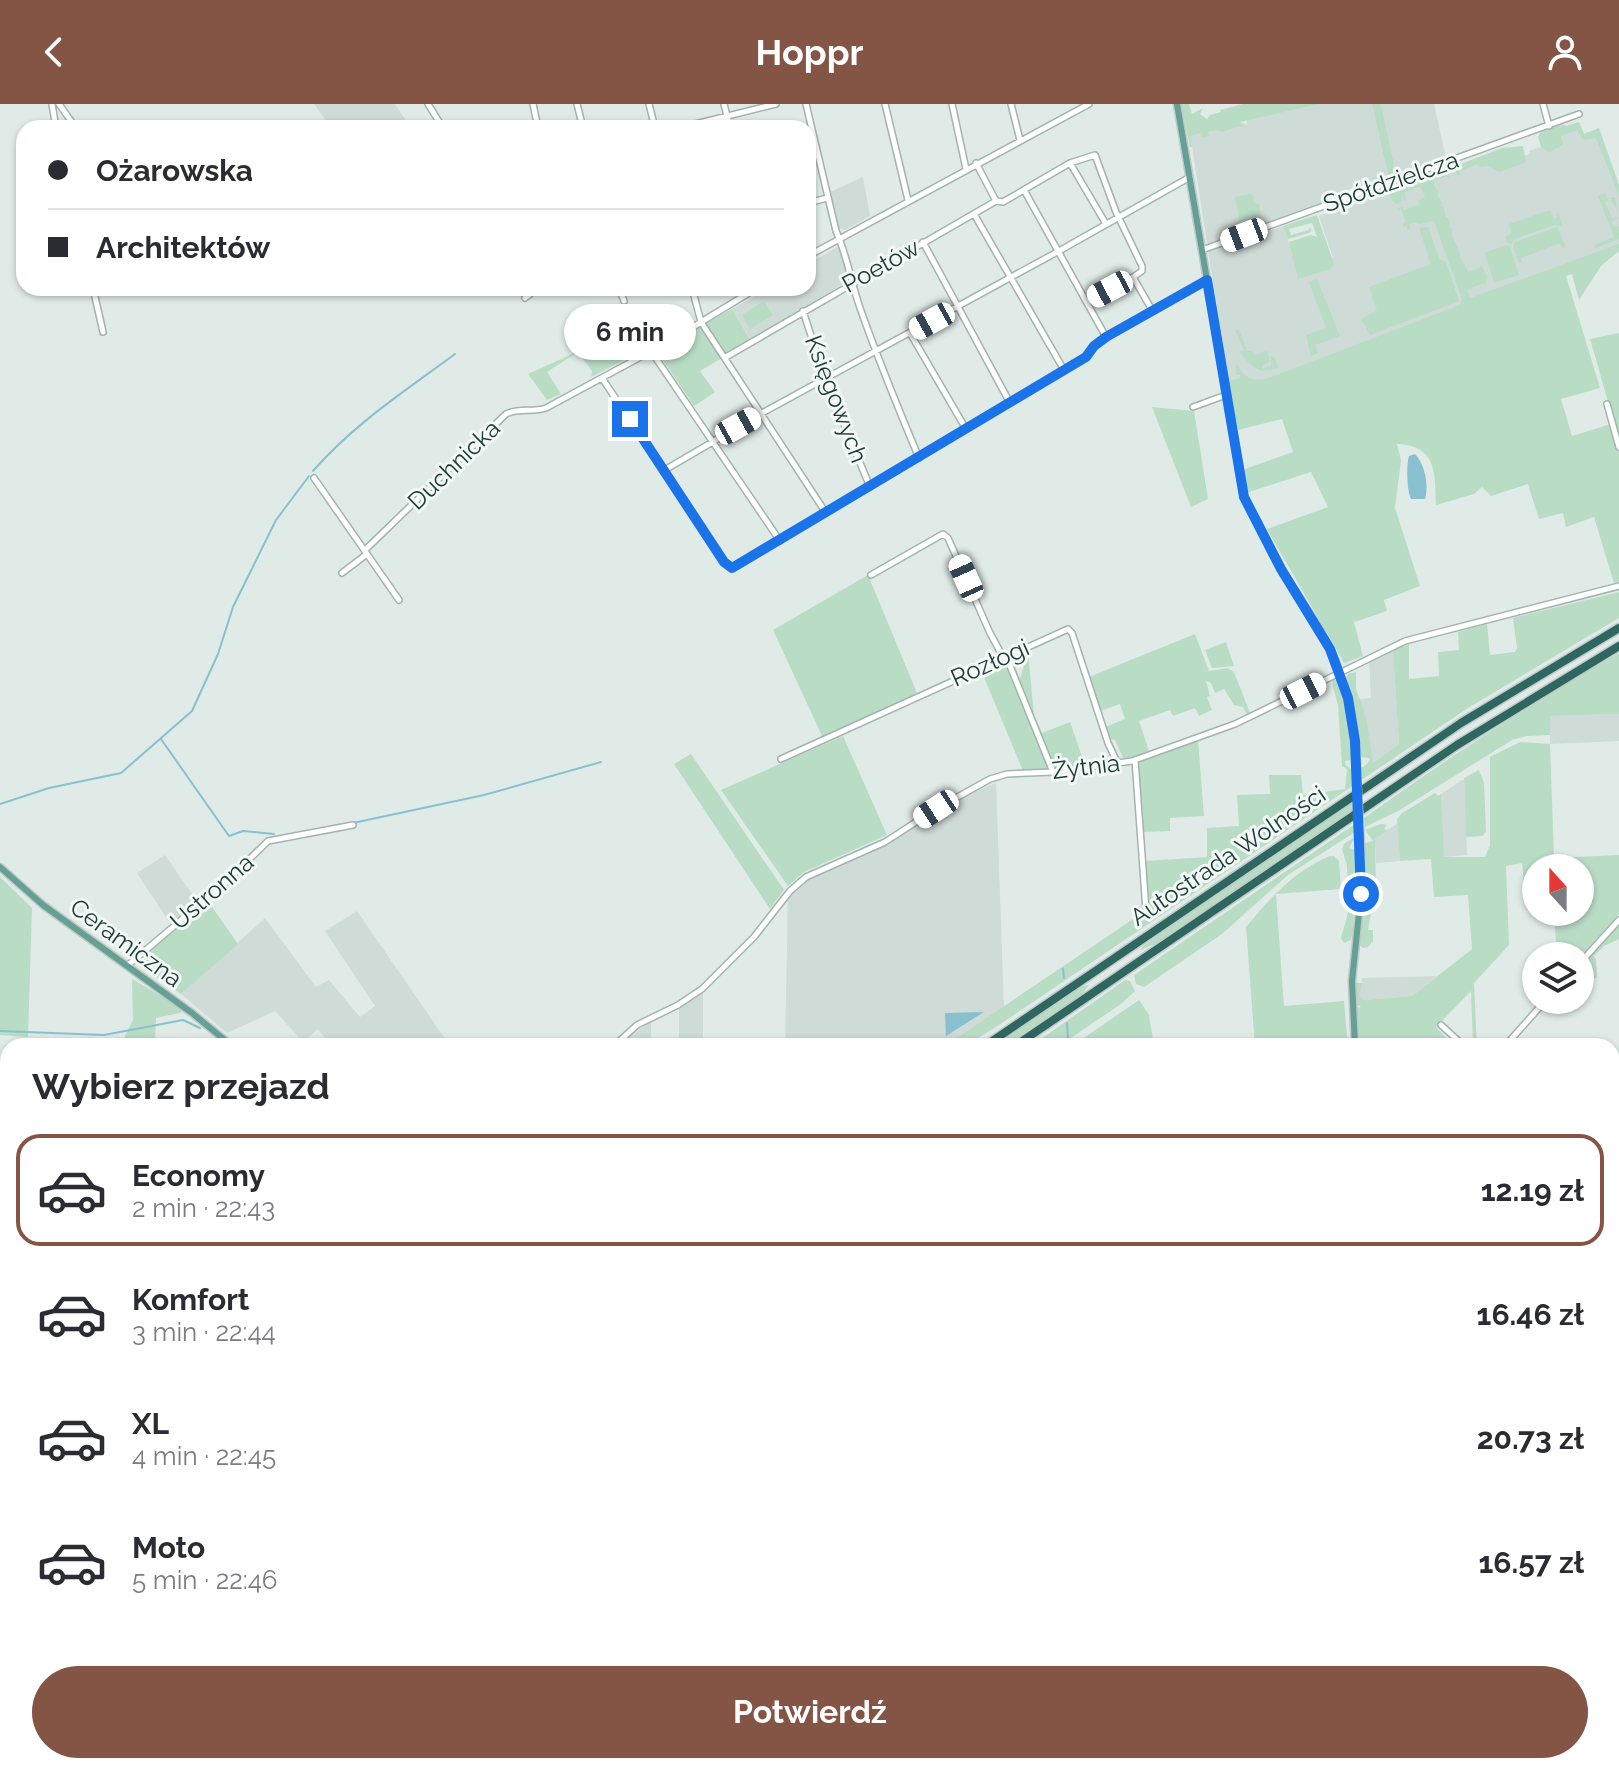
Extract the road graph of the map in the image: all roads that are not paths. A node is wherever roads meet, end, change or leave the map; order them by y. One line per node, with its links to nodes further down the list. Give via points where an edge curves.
1 (724, 104): 10 (street)
2 (776, 104): 10 (street)
3 (885, 104): 22 (street)
4 (952, 104): 18 (street)
5 (1011, 104): 14 (street)
6 (1089, 104): 14 (street)
7 (1177, 104): 19 (main road)
8 (1543, 104): 13 (street)
9 (1579, 114): 13 (street, Spółdzielcza)
10 (727, 116): 11 (street); 12 (street)
11 (711, 120)
12 (728, 120)
13 (1549, 126): 30 (street, Spółdzielcza)
14 (1020, 140): 16 (street)
15 (816, 149): 21 (street)
16 (976, 163): 18 (street); 24 (street)
17 (1070, 163): 20 (street, Poetów); 26 (street, Poetów, via 1095,155); 27 (street)
18 (966, 169): 22 (street)
19 (1190, 177): 26 (street); 30 (main road)
20 (1024, 190): 24 (street, Poetów); 32 (street)
21 (827, 198): 23 (street); 28 (street)
22 (908, 200): 28 (street)
23 (816, 201)
24 (996, 201): 25 (street, Poetów)
25 (974, 214): 29 (street, Poetów); 34 (street)
26 (1119, 216): 27 (street); 33 (street, via 1142,266)
27 (1106, 224): 32 (street)
28 (839, 238): 31 (street); 36 (street)
29 (923, 242): 36 (street, Poetów); 45 (street)
30 (1202, 250): 35 (main road)
31 (816, 251)
32 (1059, 251): 34 (street); 44 (street)
33 (1137, 275): 44 (street); 46 (street)
34 (1010, 278): 45 (street); 55 (street)
35 (1207, 280): 46 (street); 58 (main road)
36 (851, 282): 47 (street, Poetów); 52 (street)
37 (95, 296): 49 (street)
38 (528, 296): 42 (street)
39 (622, 296): 43 (street)
40 (694, 296): 48 (street)
41 (744, 296): 48 (street, Duchnicka)
42 (525, 298)
43 (624, 301)
44 (1087, 301): 51 (street)
45 (958, 306): 50 (street); 59 (street)
46 (1152, 310): 51 (street)
47 (803, 311): 54 (street, Poetów); 57 (street, Księgowych)
48 (701, 322): 53 (street, Duchnicka); 54 (street)
49 (103, 332)
50 (910, 333): 52 (street); 63 (street)
51 (1106, 337): 55 (street)
52 (875, 350): 57 (street); 66 (street)
53 (651, 351): 56 (street, Duchnicka); 64 (street)
54 (726, 357): 62 (street)
55 (1064, 370): 59 (street)
56 (602, 378): 67 (street); 72 (street, Duchnicka, via 546,408 506,414)
57 (825, 378): 62 (street); 69 (street, Księgowych)
58 (1226, 395): 61 (street); 80 (main road, via 1246,504)
59 (1010, 403): 63 (street)
60 (1607, 404): 65 (street)
61 (1193, 407)
62 (762, 413): 64 (street); 70 (street)
63 (966, 429): 66 (street)
64 (714, 440): 67 (street); 71 (street)
65 (1619, 447)
66 (919, 458): 69 (street)
67 (663, 471): 71 (street, via 732,568)
68 (314, 478): 72 (street)
69 (870, 487): 70 (street)
70 (826, 513): 71 (street)
71 (780, 541)
72 (366, 552): 73 (street, Duchnicka); 76 (street)
73 (342, 573)
74 (871, 575): 79 (street, via 941,534 948,538)
75 (1619, 586): 80 (street, Żytnia, via 1405,641)
76 (399, 600)
77 (1619, 628): 92 (highway, Autostrada Wolności, via 1461,723)
78 (1619, 646): 98 (highway, Autostrada Wolności, via 1457,745)
79 (1005, 656): 81 (street, Rozłogi); 83 (street, Rozłogi, via 1070,630); 84 (street)
80 (1340, 672): 82 (street, Żytnia, via 1235,724); 99 (main road, bridge, via 1351,712 1361,846 1352,981)
81 (781, 759)
82 (1135, 760): 83 (street, Żytnia); 87 (street)
83 (1118, 764): 84 (street, Żytnia)
84 (1053, 772): 95 (street, Żytnia, via 990,779 885,842 806,877 702,989)
85 (353, 825): 90 (street, Ustronna, via 268,841)
86 (0, 867): 90 (main road, Ceramiczna)
87 (1146, 910)
88 (1619, 920): 89 (street)
89 (1594, 948)
90 (126, 966): 94 (main road, Ceramiczna)
91 (1533, 1014): 101 (street)
92 (1027, 1016): 96 (highway); 97 (highway, Autostrada Wolności)
93 (1441, 1025): 100 (street)
94 (221, 1038)
95 (623, 1038)
96 (990, 1038)
97 (996, 1038)
98 (1027, 1038)
99 (1355, 1038)
100 (1455, 1038)
101 (1512, 1038)

